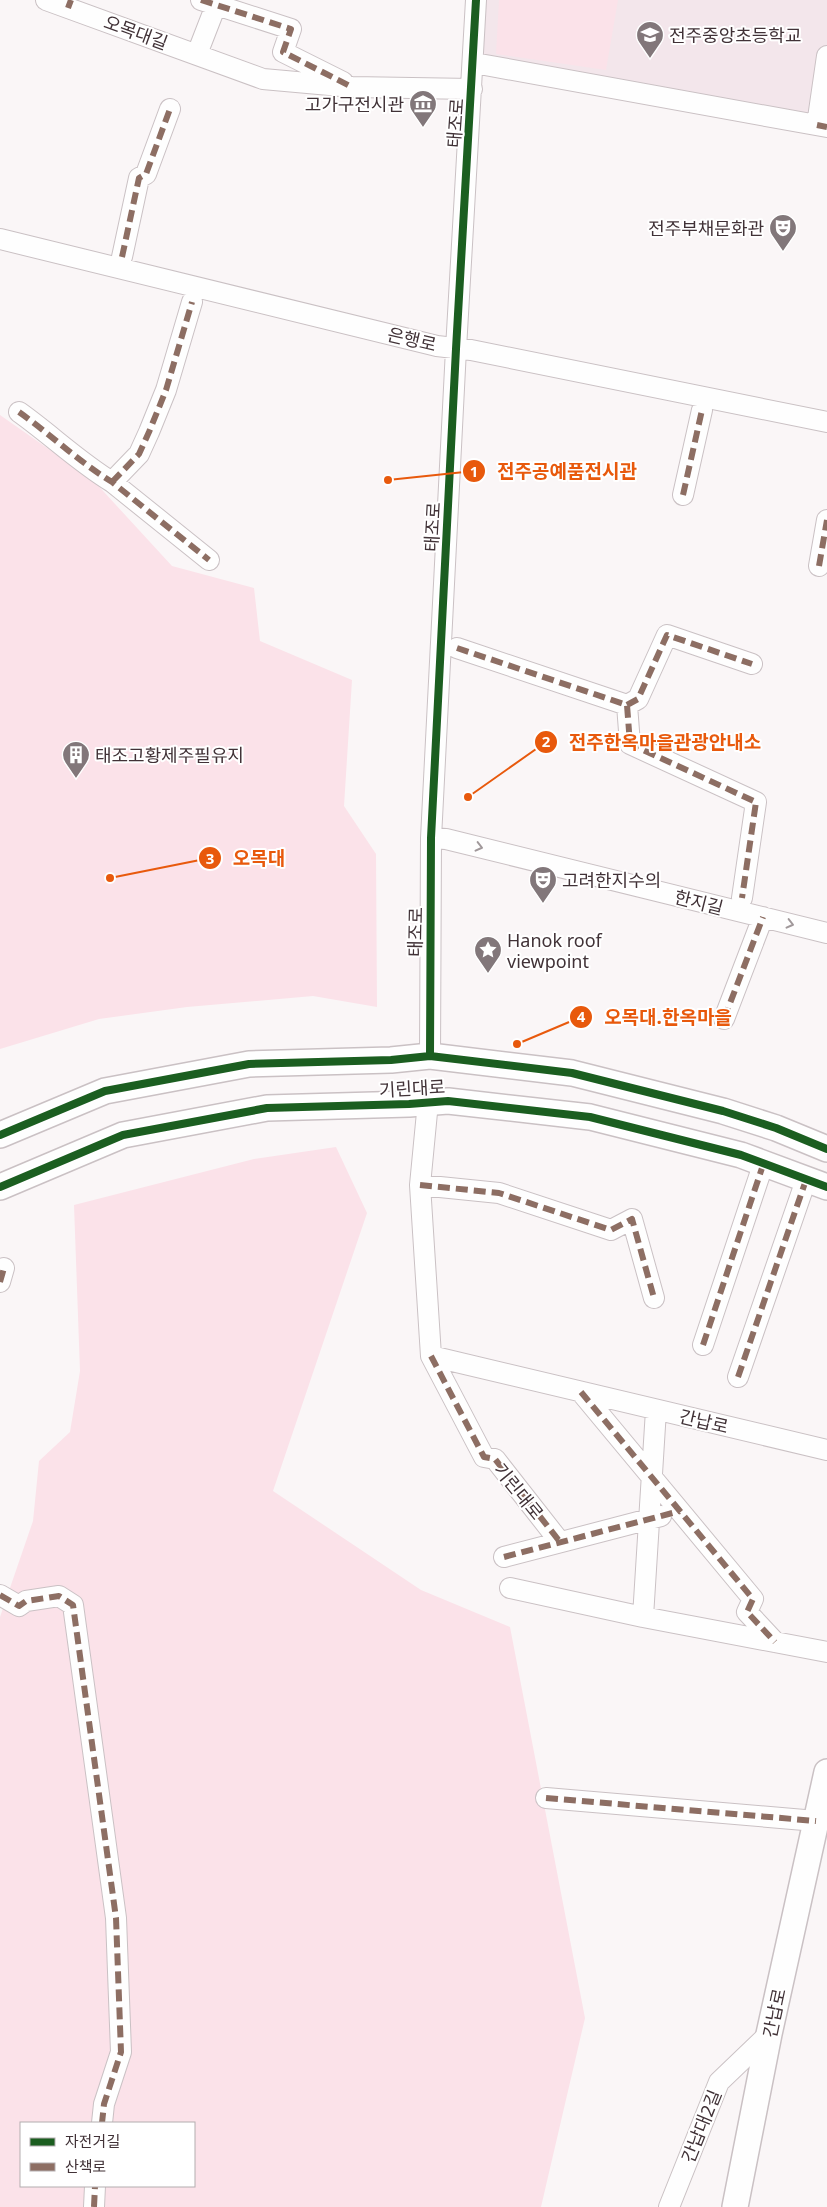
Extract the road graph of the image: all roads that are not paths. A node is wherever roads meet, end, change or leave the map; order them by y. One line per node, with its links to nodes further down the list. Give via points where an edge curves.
1 (46, 0): 4 (street, 오목대길)
2 (476, 0): 7 (street, 태조로)
3 (212, 2): 5 (street); 8 (street, via 290,29 283,52)
4 (69, 4): 5 (street, 오목대길)
5 (197, 54): 8 (street, 태조로, via 263,80)
6 (827, 56): 11 (street)
7 (474, 63): 9 (street, 태조로); 11 (street)
8 (352, 87): 9 (street, 태조로)
9 (472, 89): 15 (street, 태조로)
10 (170, 109): 13 (street, via 146,174 139,178)
11 (822, 126)
12 (0, 239): 15 (street, 은행로)
13 (122, 257)
14 (192, 302): 19 (street, via 166,390 149,432 139,454)
15 (456, 349): 18 (street, 은행로); 27 (street, 태조로)
16 (702, 410): 20 (street)
17 (19, 412): 19 (street)
18 (827, 422)
19 (112, 482): 22 (street)
20 (683, 494)
21 (827, 520): 23 (street)
22 (209, 560)
23 (819, 566)
24 (456, 648): 26 (street)
25 (752, 664): 26 (street, via 667,635 638,699)
26 (627, 705): 28 (street, via 630,744 756,802)
27 (431, 838): 29 (street, 한지길, one-way to 29, via 446,839); 32 (street, 태조로)
28 (742, 898)
29 (763, 918): 30 (street, 한지길, one-way to 30); 31 (street)
30 (827, 933)
31 (724, 1020)
32 (430, 1056): 34 (street, 기린대로, via 249,1064 106,1091); 35 (street, 기린대로, via 572,1073 722,1111)
33 (428, 1102): 36 (street, 기린대로, via 448,1100 590,1117 740,1155); 38 (street, 기린대로); 39 (street, 기린대로, via 267,1108 123,1135)
34 (0, 1135)
35 (827, 1149)
36 (764, 1165): 37 (street, 기린대로); 43 (street)
37 (817, 1184): 45 (street, 기린대로)
38 (420, 1185): 42 (street, via 499,1193 611,1230 632,1219); 44 (street, 기린대로)
39 (0, 1187)
40 (0, 1269): 41 (street, via 4,1268)
41 (0, 1282)
42 (654, 1298)
43 (703, 1345)
44 (431, 1356): 46 (street, 간납로); 52 (street, 기린대로, via 484,1457 495,1458)
45 (738, 1377)
46 (581, 1392): 47 (street, 간납로); 49 (street)
47 (656, 1410): 48 (street, 간납로); 49 (street)
48 (827, 1450)
49 (652, 1477): 50 (street); 51 (street)
50 (680, 1512): 51 (street); 57 (street, via 753,1599 747,1612)
51 (649, 1519): 52 (street); 56 (street)
52 (560, 1542): 53 (street)
53 (504, 1557)
54 (510, 1588): 56 (street)
55 (0, 1595): 63 (street, via 20,1606 26,1601 60,1596 73,1606 118,1945 122,2052 104,2104)
56 (643, 1618): 57 (street)
57 (775, 1642): 58 (street)
58 (827, 1652)
59 (827, 1772): 61 (street, 간납로)
60 (546, 1798): 61 (street)
61 (816, 1821): 62 (street, 간납로)
62 (769, 2034): 66 (street, 간납대2길, via 719,2082); 67 (street, 간납로)
63 (102, 2122)
64 (95, 2187): 65 (street)
65 (94, 2207)
66 (669, 2207)
67 (735, 2207)

